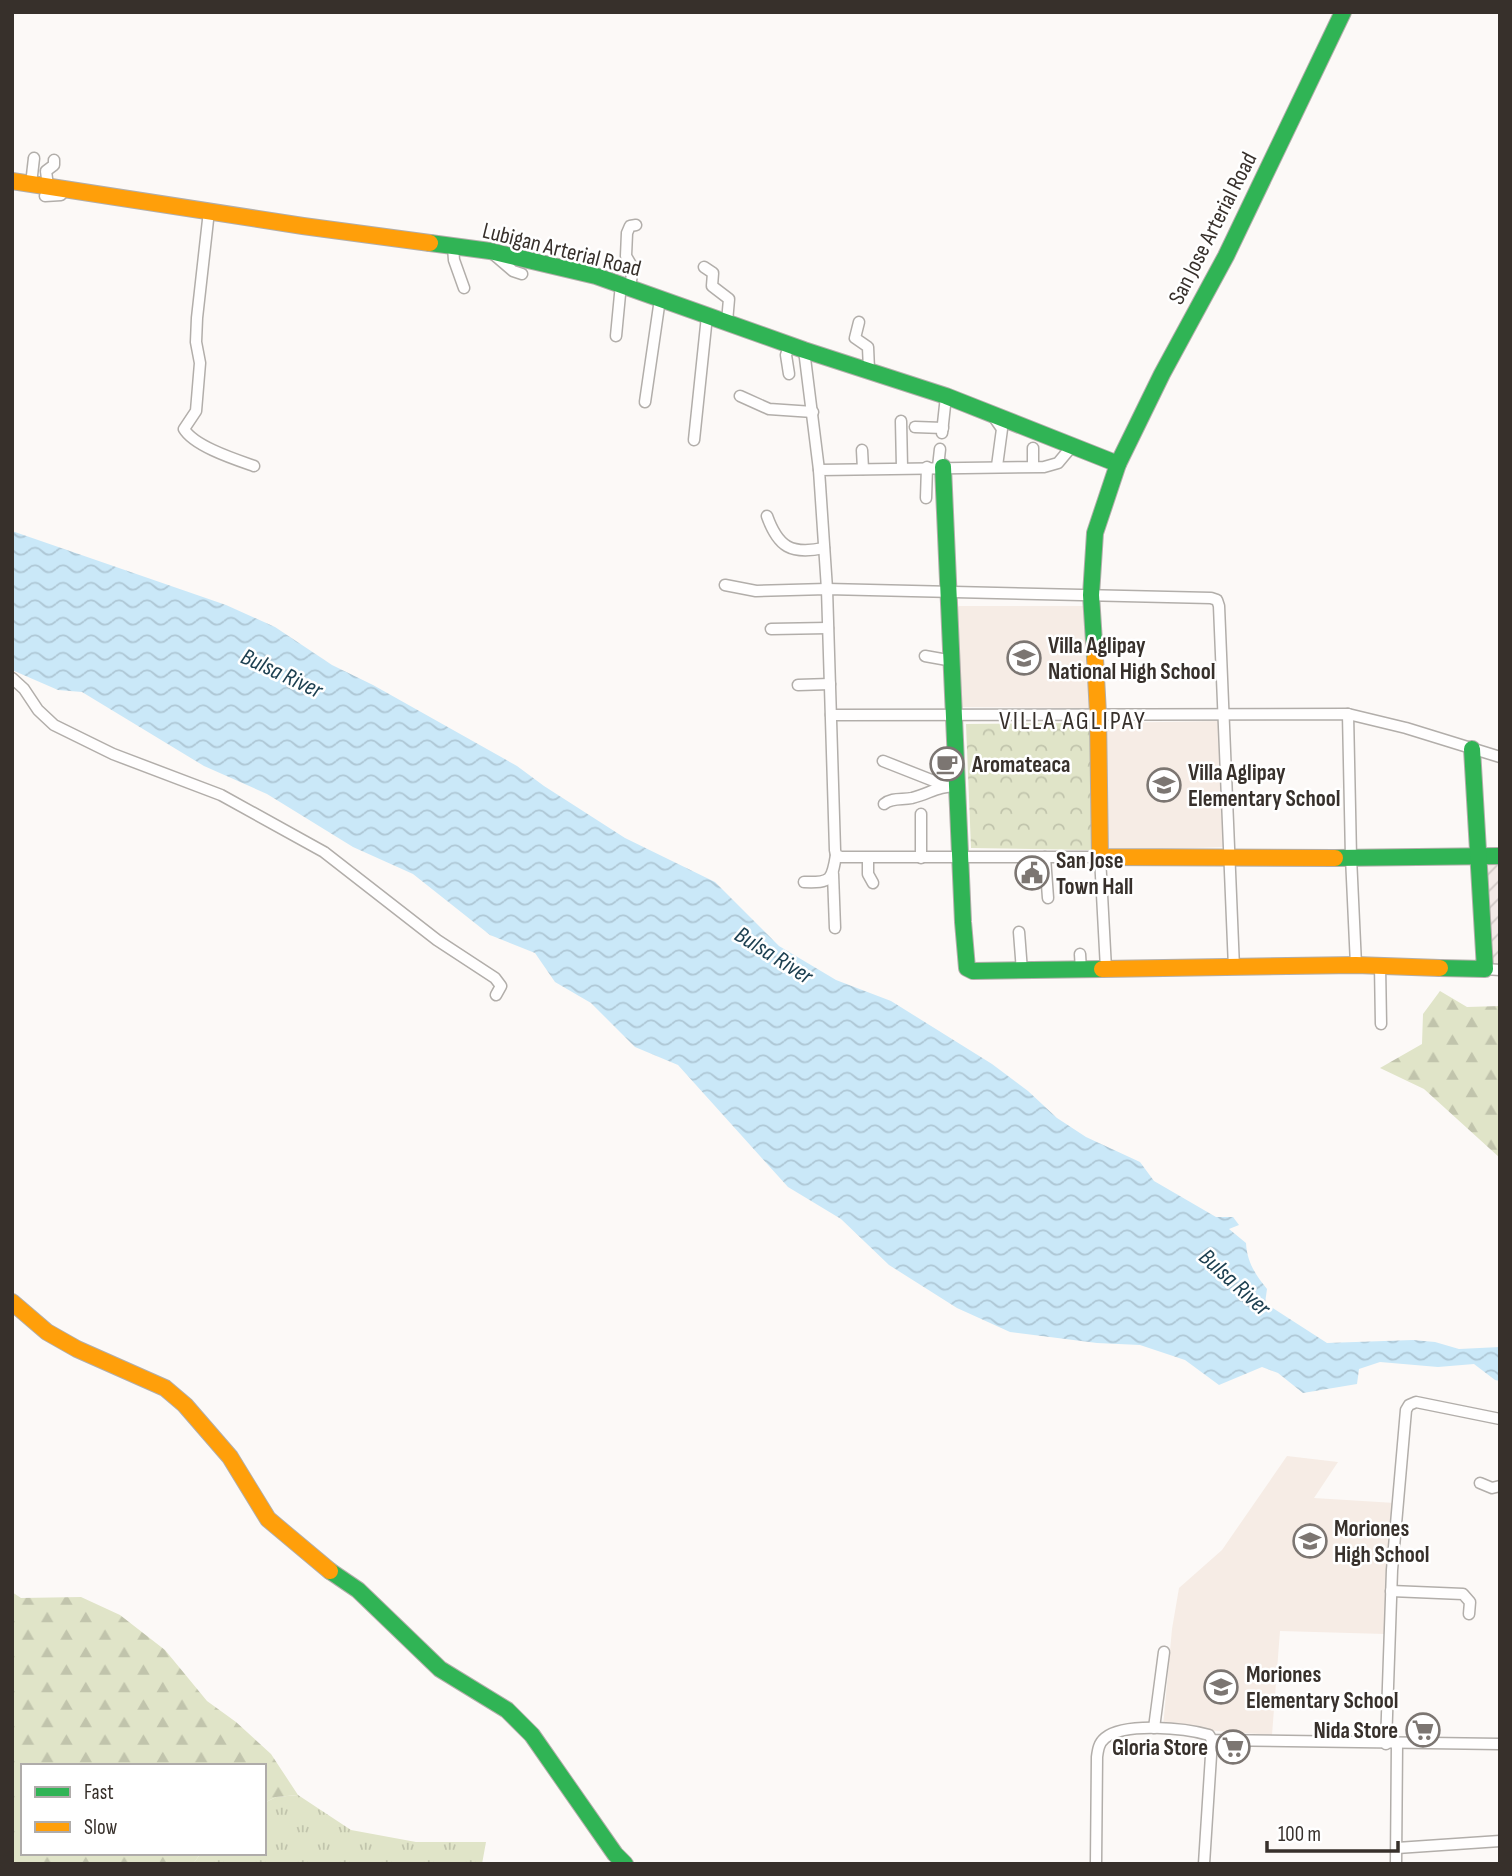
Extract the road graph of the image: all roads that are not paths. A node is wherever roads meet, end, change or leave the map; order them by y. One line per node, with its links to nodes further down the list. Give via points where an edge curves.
1 (1343, 12): 35 (main road, San Jose Arterial Road, via 1226,256)
2 (34, 158): 5 (street)
3 (54, 160): 6 (street, via 46,171)
4 (12, 181): 5 (main road, Lubigan Arterial Road)
5 (31, 184): 6 (main road, Lubigan Arterial Road)
6 (52, 190): 7 (main road, Lubigan Arterial Road, via 179,212)
7 (209, 211): 9 (main road, Lubigan Arterial Road); 36 (street, via 197,318 196,411 184,429 230,458)
8 (636, 225): 13 (street, via 627,233 626,256 633,268)
9 (453, 247): 10 (main road, Lubigan Arterial Road); 14 (street)
10 (490, 251): 12 (street); 13 (main road, Lubigan Arterial Road)
11 (704, 267): 17 (street, via 713,273 712,286 729,299)
12 (522, 274)
13 (625, 285): 15 (main road, Lubigan Arterial Road); 19 (street)
14 (464, 288)
15 (660, 299): 16 (main road, Lubigan Arterial Road); 25 (street)
16 (707, 316): 17 (main road, Lubigan Arterial Road); 30 (street)
17 (727, 322): 20 (main road, Lubigan Arterial Road)
18 (859, 322): 21 (street, via 855,338 874,351)
19 (616, 336)
20 (797, 347): 21 (main road, Lubigan Arterial Road); 22 (street, via 786,355); 26 (street)
21 (869, 370): 24 (main road, Lubigan Arterial Road)
22 (789, 373)
23 (740, 396): 26 (street, via 781,411)
24 (946, 397): 27 (main road, Lubigan Arterial Road); 29 (street, via 942,431)
25 (645, 402)
26 (813, 412): 42 (street)
27 (991, 414): 31 (main road, Lubigan Arterial Road); 37 (street, via 1002,429)
28 (901, 421): 39 (street)
29 (915, 427)
30 (694, 440)
31 (1073, 445): 35 (main road, Lubigan Arterial Road); 38 (street, via 1058,463)
32 (940, 449): 40 (street)
33 (1033, 449): 38 (street)
34 (862, 450): 41 (street)
35 (1118, 464): 51 (main road, San Jose Arterial Road, via 1095,533)
36 (254, 466)
37 (997, 466): 38 (street); 40 (street)
38 (1032, 466)
39 (902, 467): 40 (street); 41 (street)
40 (936, 467): 45 (street); 50 (main road)
41 (863, 469): 42 (street)
42 (819, 470): 44 (street)
43 (807, 485): 44 (street)
44 (820, 486): 47 (street)
45 (926, 499)
46 (767, 516): 47 (street, via 782,544 803,551)
47 (824, 548): 49 (street)
48 (725, 585): 49 (street, via 756,591)
49 (827, 589): 50 (street); 52 (street)
50 (950, 593): 51 (street); 55 (main road)
51 (1091, 595): 60 (main road, San Jose Arterial Road); 63 (street, via 1217,600)
52 (828, 628): 53 (street); 57 (street)
53 (771, 629)
54 (925, 656): 55 (street)
55 (953, 661): 59 (main road)
56 (12, 678): 92 (street, via 54,725 113,754 221,795 324,852 437,940 495,978 500,986)
57 (830, 684): 58 (street); 62 (street)
58 (798, 685)
59 (955, 713): 60 (street); 62 (street); 67 (main road)
60 (1098, 714): 63 (street); 74 (main road, San Jose Arterial Road)
61 (1348, 714): 63 (street); 64 (street); 75 (street)
62 (831, 715): 70 (street)
63 (1223, 715): 79 (street)
64 (1472, 749): 65 (street); 71 (main road)
65 (1500, 757)
66 (883, 761): 67 (street)
67 (952, 786): 68 (street); 78 (main road)
68 (884, 804)
69 (920, 814): 77 (street)
70 (836, 855): 76 (street); 80 (street)
71 (1478, 856): 72 (main road); 75 (main road); 89 (main road)
72 (1500, 856)
73 (1045, 857): 74 (street); 78 (street); 83 (street)
74 (1100, 857): 79 (main road); 90 (street)
75 (1351, 857): 79 (main road); 86 (street)
76 (868, 858): 77 (street); 82 (street)
77 (920, 858): 78 (street)
78 (961, 858): 91 (main road, via 967,968)
79 (1228, 859): 88 (street)
80 (833, 874): 81 (street, via 824,881); 84 (street)
81 (804, 882)
82 (873, 883)
83 (1048, 898)
84 (835, 928)
85 (1018, 932): 91 (street)
86 (1356, 965): 87 (main road); 88 (main road)
87 (1380, 965): 89 (main road); 93 (street)
88 (1234, 968): 90 (main road)
89 (1492, 969)
90 (1106, 970): 91 (main road, via 1081,962)
91 (1022, 971)
92 (496, 995)
93 (1381, 1024)
94 (12, 1302): 107 (main road, via 47,1332 165,1388 186,1405 230,1457 268,1519 358,1590 423,1655 507,1710 532,1735)
95 (1500, 1419): 98 (street, via 1416,1402 1409,1405)
96 (1480, 1483): 97 (street)
97 (1500, 1486)
98 (1391, 1591): 99 (street, via 1463,1594 1470,1602); 103 (street)
99 (1469, 1614)
100 (1164, 1652): 101 (street)
101 (1154, 1728): 102 (street, via 1201,1733); 108 (street, via 1116,1732 1099,1743)
102 (1212, 1740): 103 (street); 109 (street)
103 (1391, 1744): 104 (street); 106 (street)
104 (1500, 1744)
105 (1500, 1842): 106 (street)
106 (1397, 1848): 110 (street)
107 (625, 1864)
108 (1096, 1864)
109 (1204, 1864)
110 (1396, 1864)

